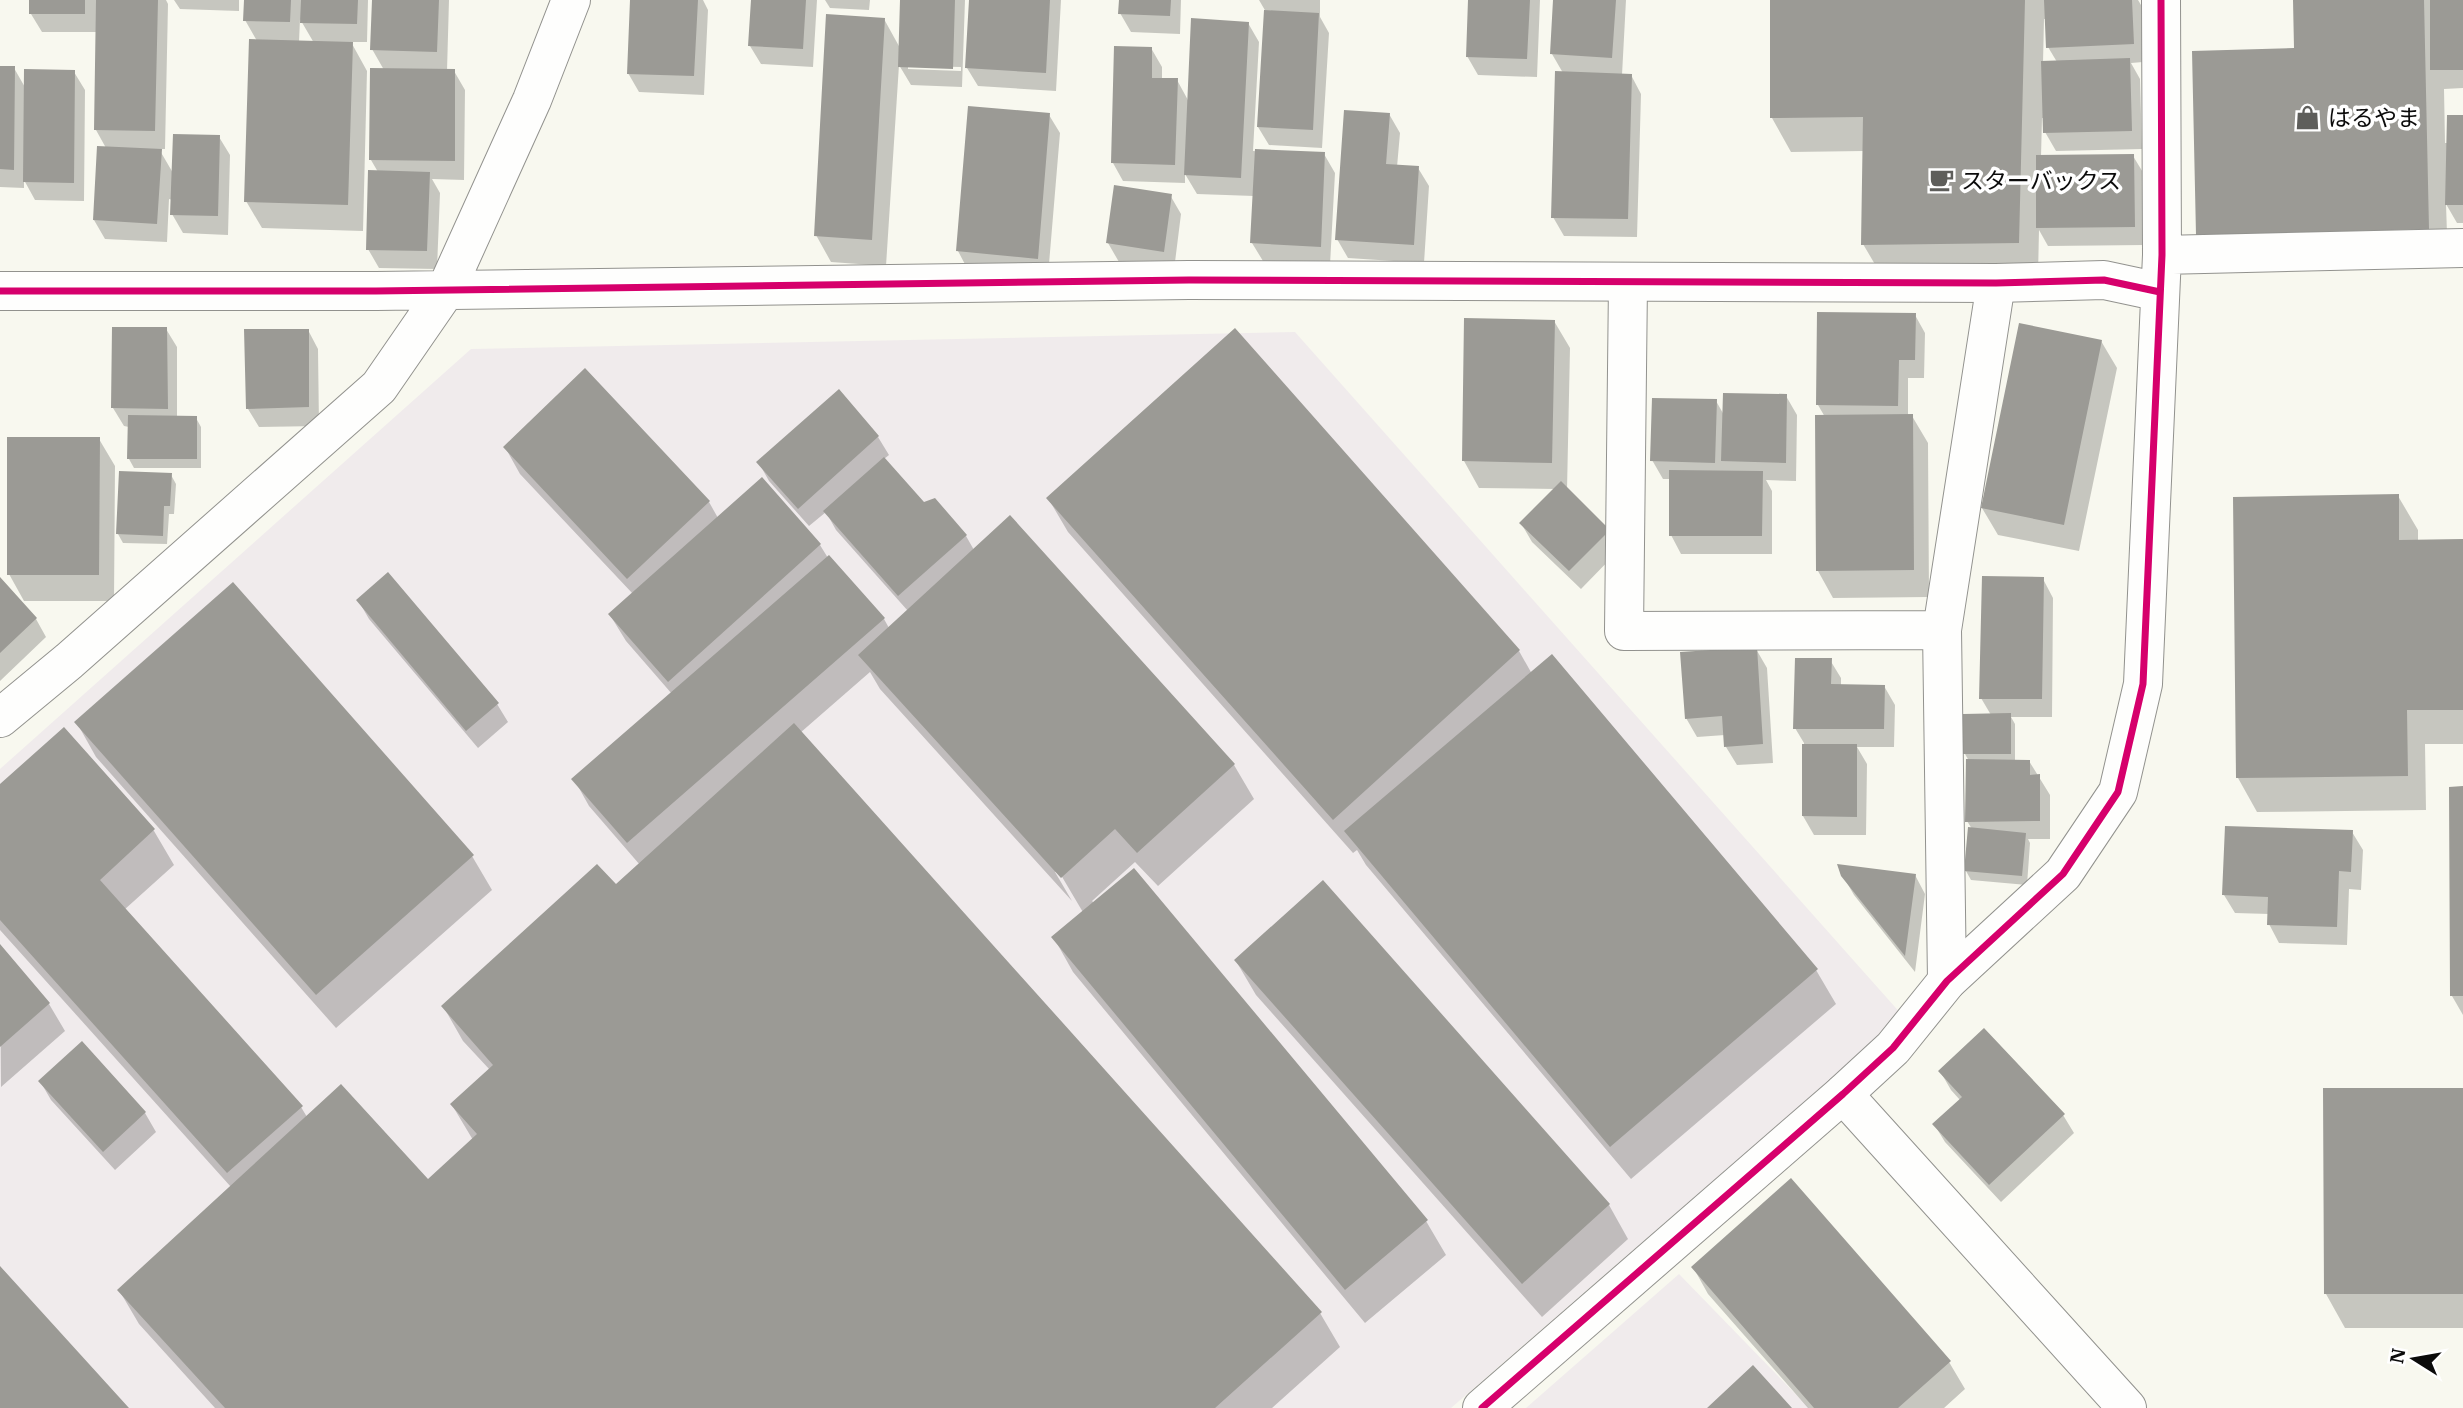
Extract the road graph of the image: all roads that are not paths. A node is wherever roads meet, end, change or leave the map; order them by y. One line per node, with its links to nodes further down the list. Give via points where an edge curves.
1 (571, 0): 7 (street, via 532,100)
2 (2161, 0): 4 (street)
3 (2463, 248): 4 (street)
4 (2161, 274): 6 (street); 11 (street, via 2143,684 2118,792 2063,874)
5 (1628, 283): 6 (street); 7 (street, via 1189,280); 9 (street, via 1624,631)
6 (1996, 284): 9 (street)
7 (446, 290): 8 (street); 10 (street, via 379,387)
8 (0, 291)
9 (1942, 631): 11 (street)
10 (0, 718)
11 (1947, 981): 12 (street, via 1893,1048)
12 (1843, 1094): 13 (street); 14 (street)
13 (1482, 1408)
14 (2127, 1408)

